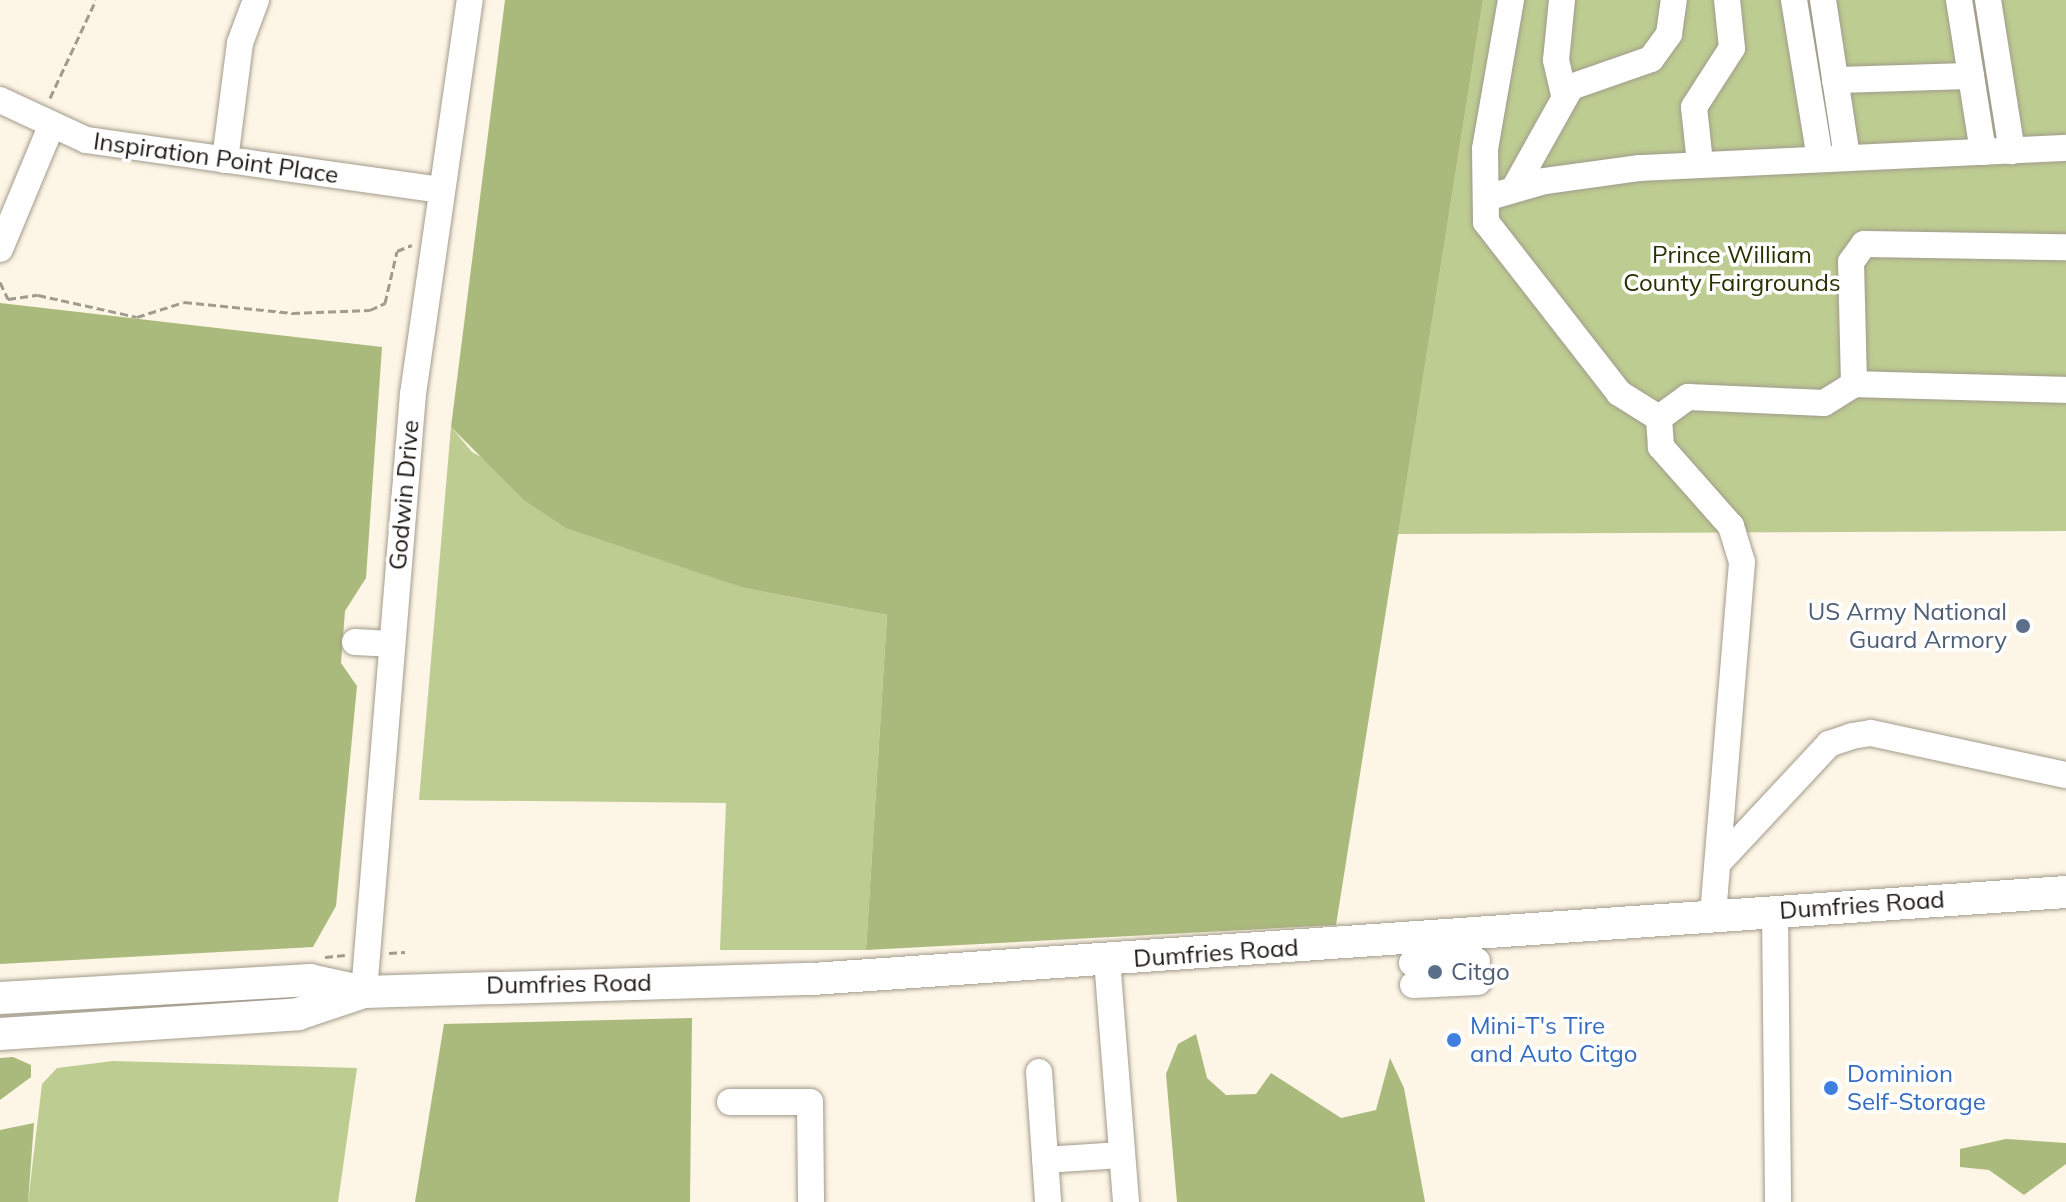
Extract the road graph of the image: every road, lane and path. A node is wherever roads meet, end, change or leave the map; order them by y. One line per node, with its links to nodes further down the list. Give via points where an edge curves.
1 (96, 0): 16 (path)
2 (256, 0): 22 (street, via 240,43)
3 (470, 0): 25 (street, Godwin Drive)
4 (1511, 0): 26 (street, via 1485,149)
5 (1562, 0): 14 (street, via 1556,60)
6 (1674, 0): 14 (street, via 1669,34 1651,59 1583,79)
7 (1727, 0): 23 (street, via 1732,48 1694,107)
8 (1794, 0): 21 (street)
9 (1823, 0): 13 (street)
10 (1959, 0): 12 (street)
11 (1988, 0): 18 (street)
12 (1971, 76): 13 (street); 19 (street)
13 (1835, 80): 20 (street)
14 (1564, 95): 24 (street, via 1541,151)
15 (0, 100): 16 (street, Inspiration Point Place)
16 (44, 126): 22 (street, Inspiration Point Place); 29 (street)
17 (2066, 148): 18 (street)
18 (2012, 151): 19 (street)
19 (1983, 152): 20 (street)
20 (1847, 157): 21 (street)
21 (1820, 158): 23 (street)
22 (225, 160): 25 (street, Inspiration Point Place)
23 (1700, 163): 24 (street)
24 (1515, 187): 26 (street)
25 (441, 190): 35 (street, Godwin Drive, via 413,394)
26 (1486, 198): 33 (street, via 1486,222 1516,268 1627,401)
27 (416, 245): 30 (path, via 397,251 385,303 370,310 292,313 184,302 137,317 38,295 8,299)
28 (2066, 247): 31 (street, via 1864,244 1851,262)
29 (0, 249)
30 (0, 282)
31 (1854, 384): 32 (street); 33 (street, via 1824,403 1688,397)
32 (2066, 390)
33 (1659, 418): 37 (street, via 1661,447 1731,526 1742,562)
34 (355, 642): 35 (street)
35 (391, 644): 46 (street, Godwin Drive)
36 (2066, 775): 37 (street, via 1871,733 1852,736 1829,744)
37 (1718, 863): 40 (street)
38 (2066, 892): 39 (main road, Dumfries Road)
39 (1775, 911): 40 (main road, Dumfries Road); 56 (street)
40 (1713, 915): 43 (main road, Dumfries Road)
41 (335, 951): 42 (path)
42 (340, 956)
43 (1107, 960): 46 (main road, Dumfries Road, via 812,979); 51 (street)
44 (1478, 971): 45 (street)
45 (1412, 974)
46 (364, 992): 47 (main road, Dumfries Road, via 310,980); 48 (main road, Dumfries Road, via 298,1014)
47 (0, 998)
48 (0, 1034)
49 (1039, 1072): 52 (street)
50 (730, 1102): 53 (street, via 810,1102)
51 (1121, 1155): 52 (street); 55 (street)
52 (1045, 1160): 54 (street)
53 (811, 1202)
54 (1048, 1202)
55 (1126, 1202)
56 (1778, 1202)

